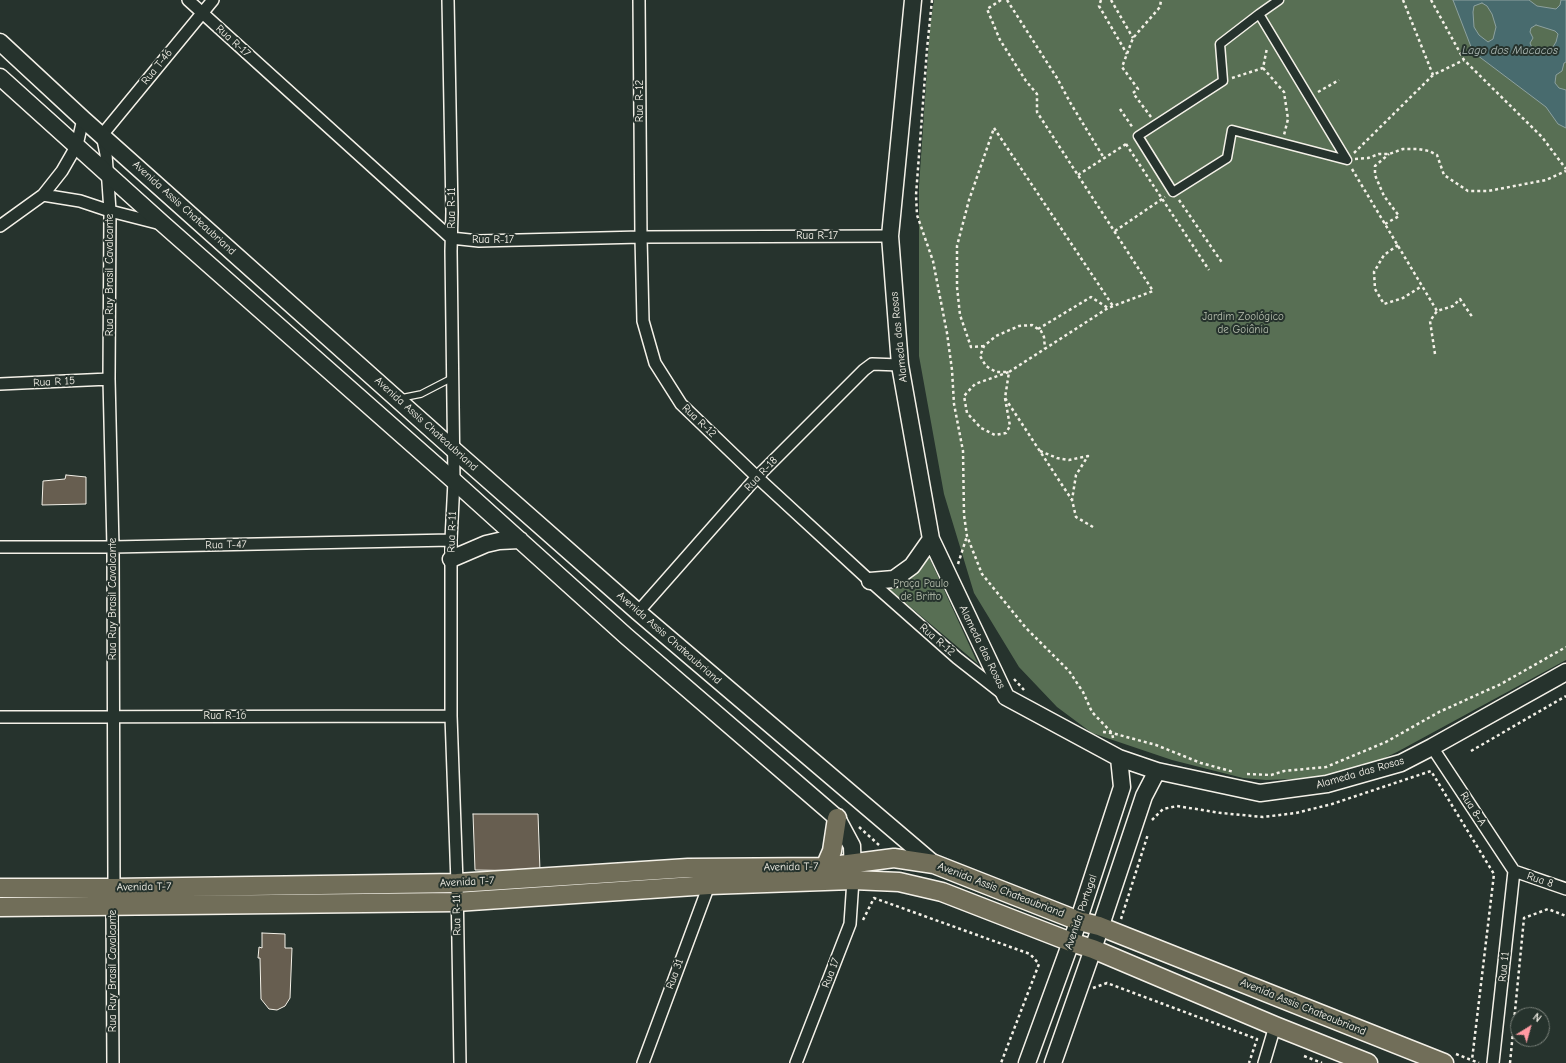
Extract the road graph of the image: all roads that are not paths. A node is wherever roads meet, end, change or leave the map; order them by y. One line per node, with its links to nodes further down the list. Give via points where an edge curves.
1 (188, 0): 7 (street, Rua R-17)
2 (213, 0): 7 (street, Rua T-46)
3 (448, 0): 21 (street, Rua R-11)
4 (639, 0): 19 (street, Rua R-12)
5 (913, 0): 20 (main road, Alameda das Rosas)
6 (1279, 0): 8 (street)
7 (202, 12): 12 (street, Rua T-46); 21 (street, Rua R-17)
8 (1259, 14): 8 (street, via 1220,44 1223,81 1138,136 1173,192 1227,158 1232,130 1347,160)
9 (0, 42): 11 (main road, Avenida Assis Chateaubriand)
10 (0, 77): 13 (main road)
11 (83, 119): 12 (main road, Avenida Assis Chateaubriand); 13 (street)
12 (102, 135): 14 (street, Rua Ruy Brasil Cavalcante); 26 (main road, Avenida Assis Chateaubriand)
13 (77, 145): 14 (main road); 15 (street, via 62,172)
14 (108, 173): 16 (street, Rua Ruy Brasil Cavalcante); 17 (main road)
15 (43, 195): 16 (street, via 80,201); 18 (street)
16 (110, 211): 17 (street); 24 (street, Rua Ruy Brasil Cavalcante)
17 (163, 224): 29 (main road)
18 (0, 226)
19 (641, 236): 20 (street, Rua R-17); 21 (street, Rua R-17, via 479,241); 28 (street, Rua R-12, via 643,321 655,363 681,404)
20 (890, 236): 22 (main road, Alameda das Rosas)
21 (451, 238): 23 (street, Rua R-11)
22 (900, 365): 28 (street, Rua R-18, via 872,364 864,370); 30 (main road, Alameda das Rosas)
23 (453, 378): 26 (lane, via 420,394); 27 (street, Rua R-11)
24 (109, 379): 25 (street, Rua R 15); 34 (street, Rua Ruy Brasil Cavalcante)
25 (0, 384)
26 (398, 399): 27 (main road, Avenida Assis Chateaubriand)
27 (453, 449): 29 (street, Rua R-11); 37 (main road, Avenida Assis Chateaubriand)
28 (757, 477): 36 (street, Rua R-12); 37 (street, Rua R-18)
29 (454, 481): 31 (street, Rua R-11); 32 (main road)
30 (931, 539): 36 (main road, via 912,566 894,579); 39 (main road, Alameda das Rosas)
31 (451, 540): 34 (street, Rua T-47); 35 (street, Rua R-11)
32 (520, 540): 35 (main road, via 486,544); 48 (main road, via 626,636)
33 (0, 547): 34 (street, Rua T-47)
34 (112, 547): 40 (street, Rua Ruy Brasil Cavalcante)
35 (451, 559): 41 (street, Rua R-11)
36 (870, 581): 39 (street, Rua R-12, via 957,658)
37 (638, 612): 49 (main road, Avenida Assis Chateaubriand)
38 (1566, 672): 43 (main road, Alameda das Rosas)
39 (1006, 697): 44 (main road, Alameda das Rosas)
40 (113, 716): 41 (street, Rua R-16); 42 (street, Rua R-16); 57 (street, Rua Ruy Brasil Cavalcante)
41 (451, 716): 53 (street, Rua R-11)
42 (0, 717)
43 (1432, 747): 45 (main road, Alameda das Rosas, via 1401,763 1327,784 1260,793); 51 (street, Rua 8-A)
44 (1115, 756): 45 (main road, Alameda das Rosas); 46 (main road, Avenida Portugal)
45 (1157, 771): 47 (main road, Avenida Portugal)
46 (1122, 787): 47 (main road, via 1130,788); 60 (main road, Avenida Portugal)
47 (1144, 796): 61 (main road, Avenida Portugal)
48 (837, 818): 50 (main road, via 832,850); 52 (main road, via 852,846)
49 (934, 864): 52 (main road, Avenida T-7, via 894,858); 60 (main road, Avenida Assis Chateaubriand)
50 (826, 867): 52 (main road, Avenida T-7); 53 (main road, Avenida T-7, via 688,868)
51 (1514, 871): 56 (street, Rua 8); 74 (street, Rua 11)
52 (852, 872): 54 (main road, Avenida T-7); 62 (main road, Avenida Assis Chateaubriand, via 942,892); 68 (street, Rua 17, via 850,924)
53 (457, 883): 57 (main road, Avenida T-7); 58 (street, Rua R-11)
54 (709, 884): 58 (main road, Avenida T-7); 67 (street, Rua 31)
55 (0, 888): 57 (main road, Avenida T-7)
56 (1566, 888)
57 (113, 897): 58 (main road, Avenida T-7); 59 (main road, Avenida T-7); 65 (street, Rua Ruy Brasil Cavalcante)
58 (456, 902): 66 (street, Rua R-11)
59 (0, 907)
60 (1079, 921): 61 (main road, Avenida Assis Chateaubriand); 62 (main road, Avenida Portugal)
61 (1099, 926): 63 (main road, Avenida Portugal); 73 (main road, Avenida Assis Chateaubriand)
62 (1071, 942): 63 (main road, Avenida Assis Chateaubriand); 69 (main road, Avenida Portugal)
63 (1093, 949): 64 (main road, Avenida Assis Chateaubriand); 70 (main road, Avenida Portugal)
64 (1275, 1026): 71 (street); 72 (main road, Avenida Assis Chateaubriand)
65 (113, 1063)
66 (460, 1063)
67 (643, 1063)
68 (796, 1063)
69 (1027, 1063)
70 (1052, 1063)
71 (1264, 1063)
72 (1368, 1063)
73 (1444, 1063)
74 (1494, 1063)

